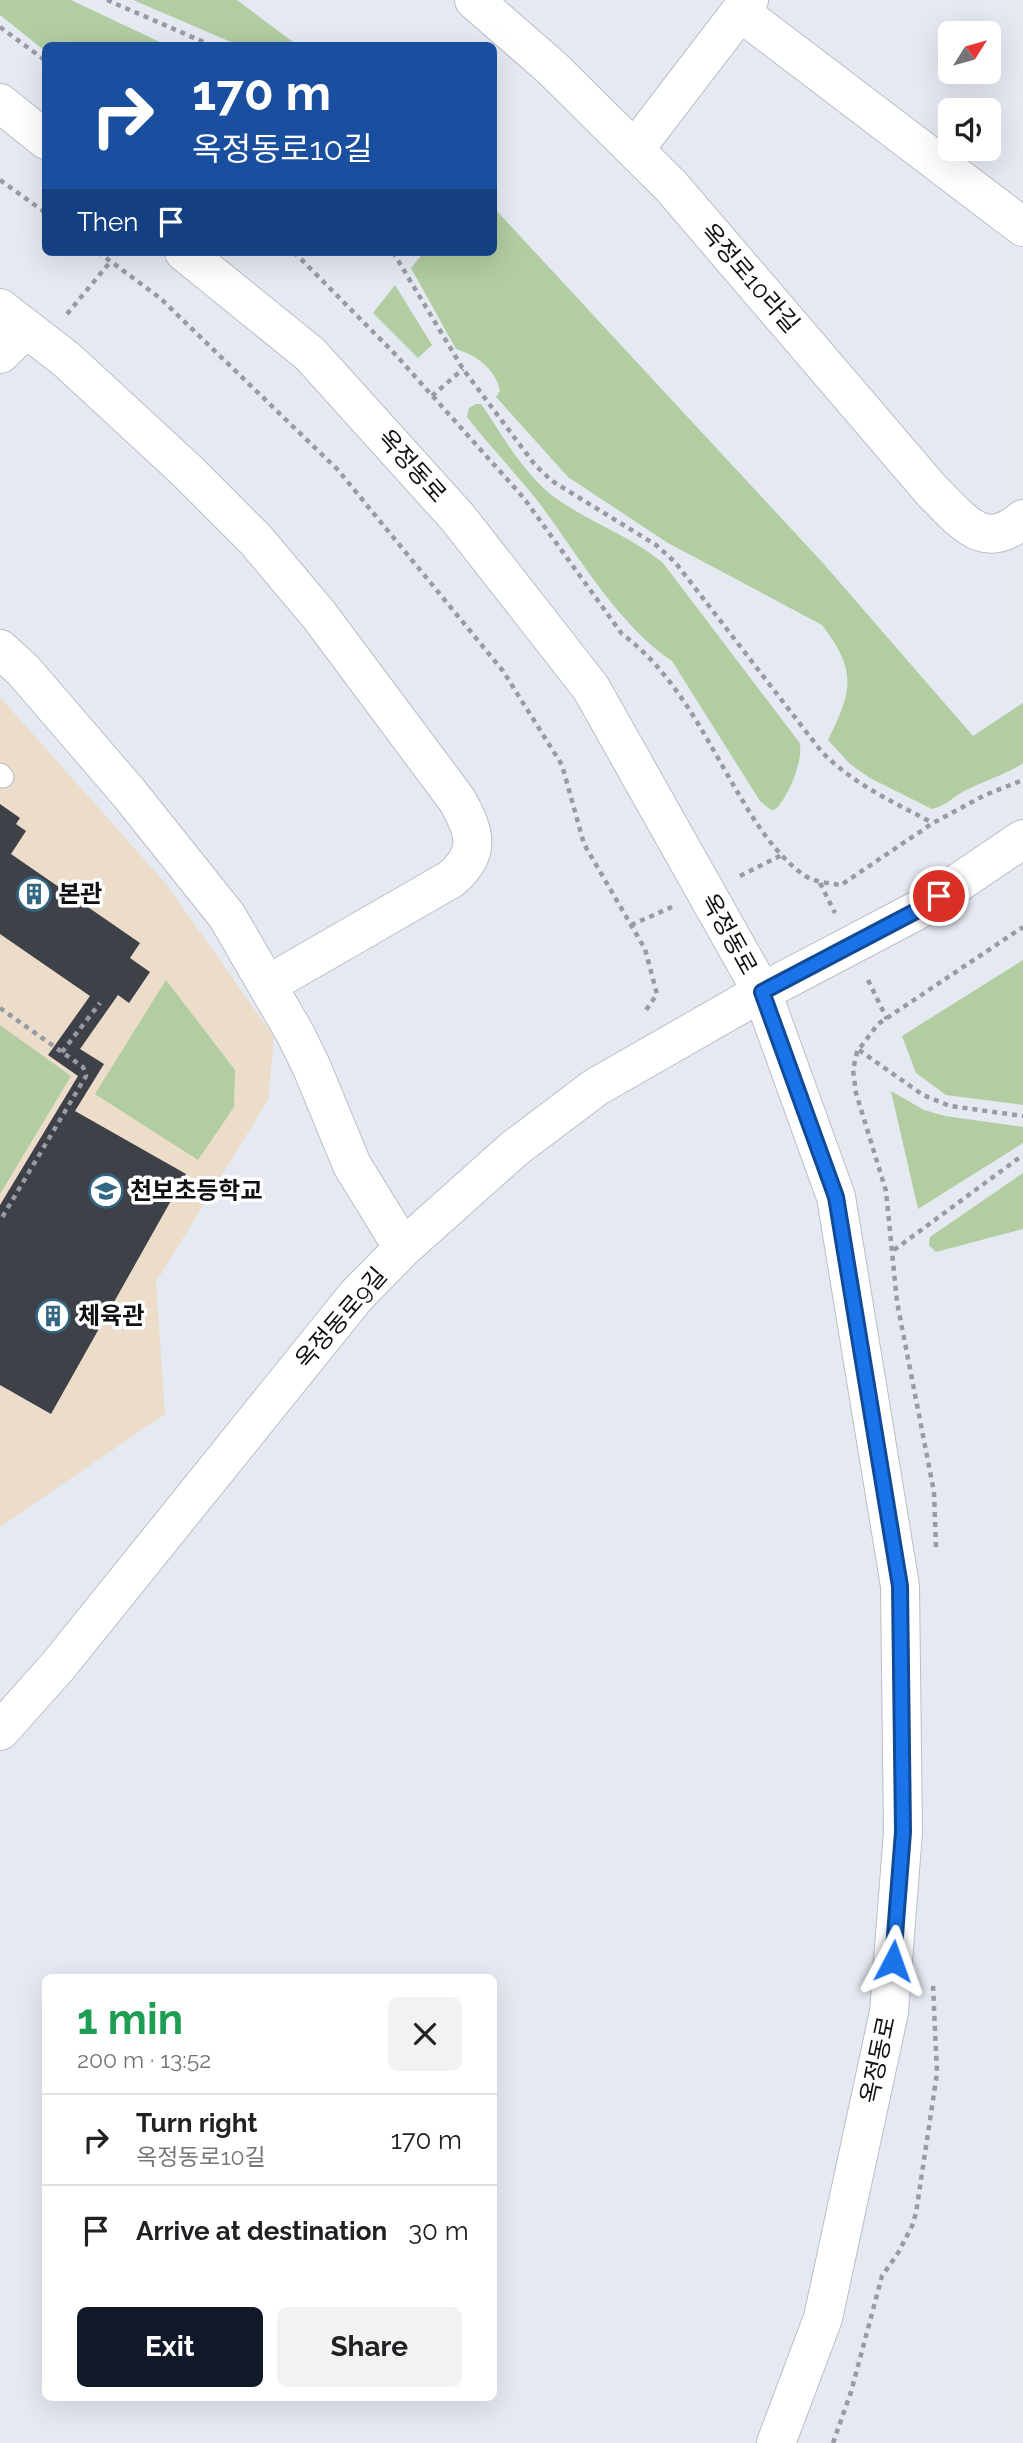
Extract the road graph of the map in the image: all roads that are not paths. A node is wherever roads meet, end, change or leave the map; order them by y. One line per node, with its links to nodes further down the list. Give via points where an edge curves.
1 (476, 1): 5 (street, 옥정로10라길)
2 (745, 6): 5 (street); 6 (street)
3 (0, 103): 4 (street)
4 (42, 137)
5 (635, 149): 9 (street, 옥정로10라길, via 965,524 981,534 997,535)
6 (1023, 227)
7 (189, 256): 13 (street, 옥정동로, via 310,354 458,518 591,688)
8 (21, 328): 12 (street, via 67,360 255,539 319,615 457,800 472,832 470,860 451,879)
9 (1023, 519)
10 (0, 649): 12 (street, via 23,670 214,899)
11 (1023, 839): 13 (street, 옥정동로9길, via 918,910)
12 (267, 985): 14 (street, via 312,1068 352,1166)
13 (762, 992): 14 (street, 옥정동로9길, via 596,1087 515,1148); 16 (street, 옥정동로, via 836,1197 900,1586 903,1791 889,2012 823,2318)
14 (403, 1248): 15 (street, 옥정동로9길, via 356,1296 58,1666)
15 (0, 1731)
16 (776, 2443)

